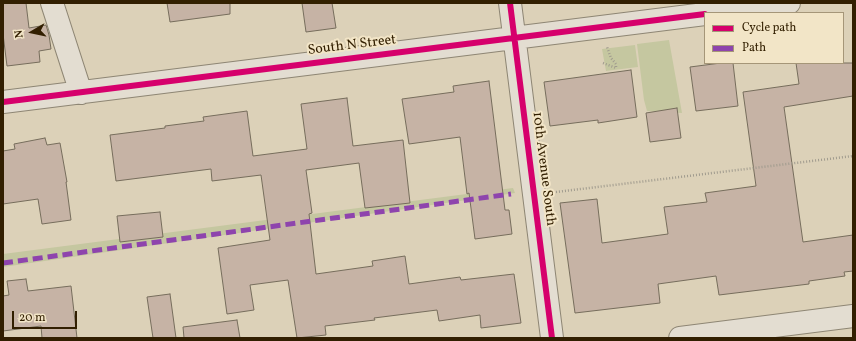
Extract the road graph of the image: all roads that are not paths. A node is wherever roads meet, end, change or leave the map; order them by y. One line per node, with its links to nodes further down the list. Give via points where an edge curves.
1 (52, 3): 7 (street)
2 (510, 3): 6 (street, 10th Avenue South)
3 (789, 3): 4 (street)
4 (718, 12)
5 (704, 14): 6 (street, South N Street)
6 (514, 38): 7 (street, South N Street); 10 (street, 10th Avenue South)
7 (81, 92): 8 (street, South N Street)
8 (3, 102)
9 (853, 316): 11 (street)
10 (552, 338)
11 (680, 338)

